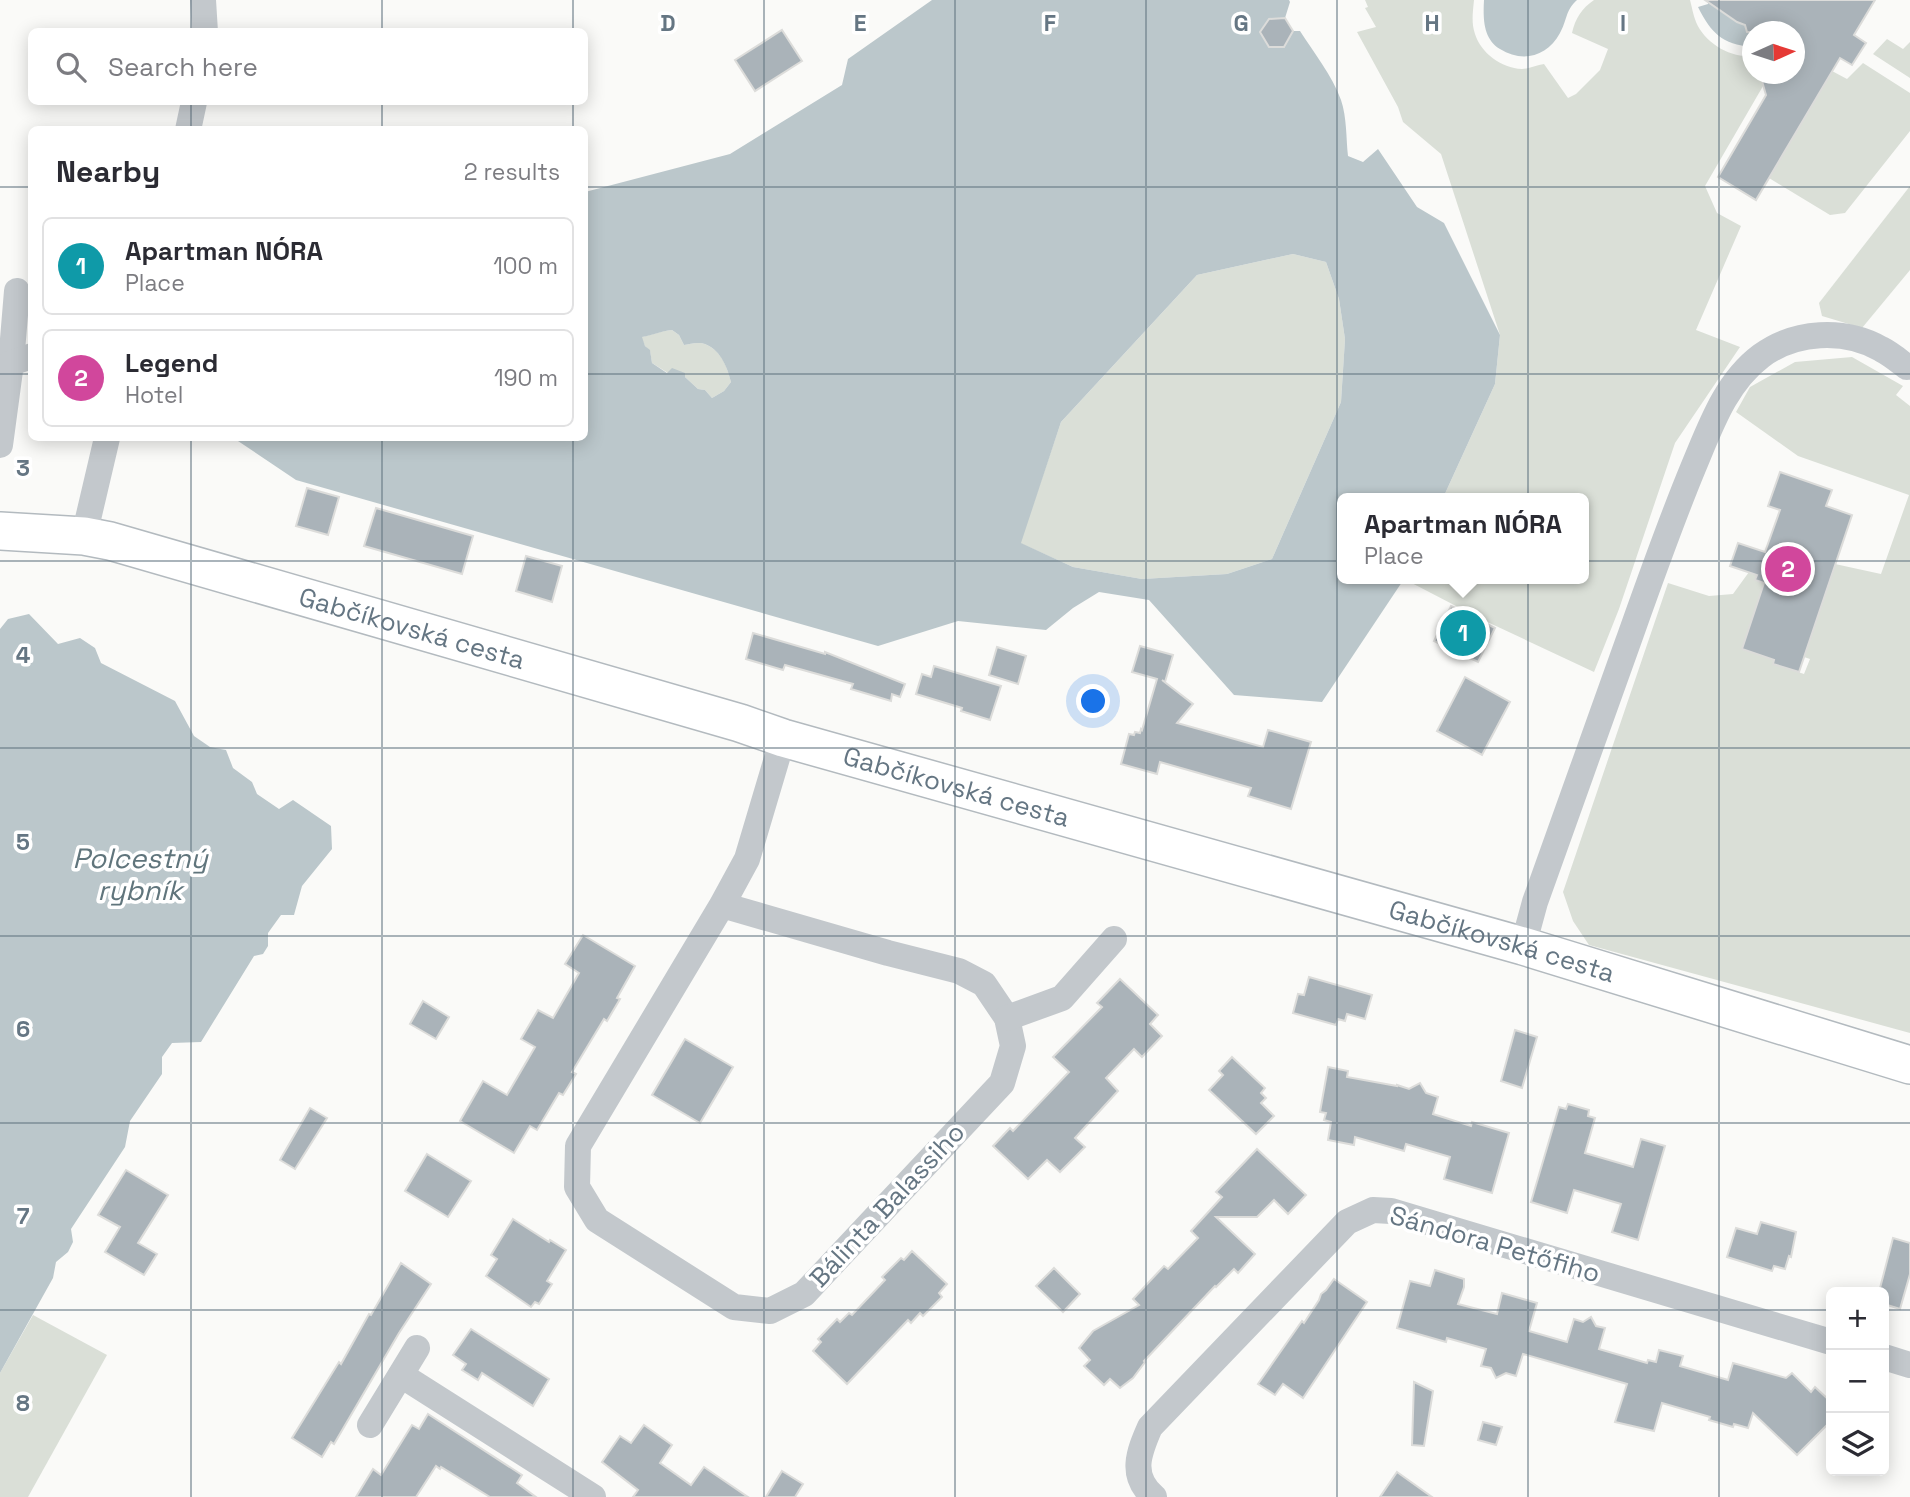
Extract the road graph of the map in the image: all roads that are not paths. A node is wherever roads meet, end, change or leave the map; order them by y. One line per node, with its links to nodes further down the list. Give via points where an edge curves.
1 (203, 0): 2 (street)
2 (205, 28)
3 (193, 105): 4 (street)
4 (189, 126)
5 (16, 290): 6 (street)
6 (21, 359): 9 (street)
7 (1908, 367): 15 (street, via 1869,342 1816,335 1772,349 1751,365 1728,393 1674,513)
8 (106, 441): 11 (street)
9 (0, 444)
10 (0, 531): 11 (main road, Gabčíkovská cesta)
11 (84, 536): 12 (main road, Gabčíkovská cesta)
12 (783, 738): 13 (street, Bálinta Balassiho, via 747,859); 15 (main road, Gabčíkovská cesta)
13 (722, 905): 16 (street, Bálinta Balassiho, via 959,971 984,984); 16 (street, Bálinta Balassiho, via 578,1146 577,1187 597,1220 734,1307 770,1311 804,1294 1002,1083 1013,1046)
14 (1114, 939): 16 (street, via 1062,998)
15 (1523, 946): 17 (main road, Gabčíkovská cesta)
16 (1007, 1018)
17 (1910, 1065)
18 (1826, 1341): 25 (street, Sándora Petőfiho, via 1391,1211 1373,1210 1347,1222 1150,1427 1137,1462 1146,1490)
19 (417, 1348): 22 (street)
20 (1889, 1359): 21 (street)
21 (1910, 1365)
22 (401, 1375): 23 (street); 24 (street)
23 (370, 1425)
24 (593, 1497)
25 (1154, 1497)

